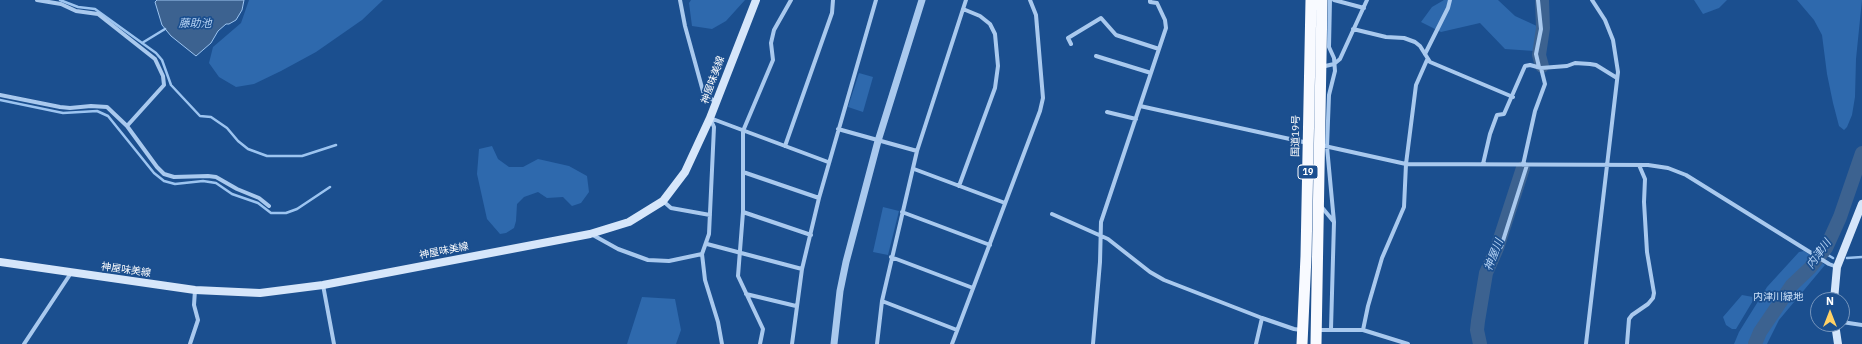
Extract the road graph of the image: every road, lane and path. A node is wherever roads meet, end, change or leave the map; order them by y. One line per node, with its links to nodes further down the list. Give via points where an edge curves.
1 (37, 0): 39 (street, via 98,14 155,59 164,85)
2 (680, 0): 34 (street, via 704,95)
3 (756, 0): 34 (main road, 神屋味美線)
4 (791, 0): 41 (street, via 774,30 773,60)
5 (833, 0): 44 (street, via 832,13)
6 (876, 0): 40 (street)
7 (922, 0): 42 (street)
8 (966, 0): 20 (street)
9 (1030, 0): 57 (street, via 1036,15 1043,98)
10 (1150, 0): 23 (street, via 1157,3 1165,20 1166,28)
11 (1311, 0): 43 (highway, 国道19号 / 19)
12 (1322, 0): 28 (highway, 国道19号 / 19)
13 (1330, 0): 27 (street, via 1329,47)
14 (1334, 0): 19 (street)
15 (1367, 0): 19 (street)
16 (1450, 0): 24 (street)
17 (1538, 0): 29 (street, via 1541,28 1536,54)
18 (1593, 0): 31 (street, via 1613,40 1617,58)
19 (1364, 8): 21 (street)
20 (963, 9): 45 (street); 54 (street, via 980,16 990,24 995,34 998,66 996,88)
21 (1353, 29): 24 (street, via 1386,37 1404,38 1415,42); 27 (street, via 1340,59)
22 (1071, 44): 23 (street, via 1068,38 1101,18 1116,35)
23 (1159, 49): 30 (street)
24 (1425, 54): 26 (street)
25 (1096, 56): 30 (street)
26 (1427, 60): 33 (street); 47 (street, via 1416,85)
27 (1334, 64): 28 (street); 43 (street, via 1335,71)
28 (1321, 67): 43 (highway, 国道19号 / 19)
29 (1540, 67): 31 (street, via 1590,64); 33 (street, via 1530,65 1523,68); 49 (street, via 1545,84 1535,111)
30 (1151, 73): 35 (street)
31 (1617, 78): 50 (street)
32 (0, 95): 39 (street, via 60,107 107,107)
33 (1513, 97): 48 (street, via 1504,114 1497,115)
34 (715, 101): 37 (main road, 神屋味美線)
35 (1140, 106): 38 (street); 43 (street)
36 (1107, 112): 38 (street)
37 (710, 118): 41 (street); 56 (main road, 神屋味美線, via 685,172); 64 (street, via 714,128)
38 (1136, 119): 67 (street, via 1105,206)
39 (127, 126): 60 (street, via 164,174 174,178 216,177 259,198)
40 (838, 128): 42 (street); 46 (street)
41 (743, 131): 44 (street); 53 (street)
42 (878, 141): 45 (street); 101 (street, via 846,262)
43 (1318, 145): 47 (street); 58 (highway, 国道19号 / 19); 65 (street); 91 (highway, 国道19号 / 19, via 1305,195)
44 (785, 146): 46 (street)
45 (917, 151): 52 (street)
46 (828, 162): 55 (street)
47 (1406, 164): 48 (street); 93 (street, via 1404,207 1382,258)
48 (1483, 164): 49 (street)
49 (1525, 165): 50 (street); 71 (street)
50 (1608, 165): 51 (street); 109 (street)
51 (1639, 165): 76 (street, via 1668,168 1686,175); 110 (street, via 1645,179 1647,252 1654,293 1648,304 1629,319)
52 (914, 169): 54 (street); 62 (street)
53 (744, 172): 55 (street); 61 (street)
54 (959, 186): 57 (street)
55 (819, 198): 68 (street)
56 (663, 201): 64 (street, via 671,208); 66 (main road, 神屋味美線, via 629,222)
57 (1005, 203): 70 (street)
58 (1319, 203): 65 (street); 92 (highway, 国道19号 / 19)
59 (1862, 204): 76 (main road)
60 (269, 206)
61 (743, 212): 68 (street); 72 (street)
62 (902, 212): 70 (street); 74 (street)
63 (1052, 214): 67 (street)
64 (710, 215): 69 (street)
65 (1334, 222): 89 (street)
66 (590, 234): 73 (street, via 618,249 648,260 669,262); 79 (main road, 神屋味美線)
67 (1100, 234): 86 (street, via 1164,280); 104 (street)
68 (811, 235): 77 (street)
69 (707, 244): 72 (street); 73 (street)
70 (990, 245): 80 (street)
71 (1502, 247)
72 (740, 252): 77 (street); 83 (street, via 738,276)
73 (702, 254): 98 (street, via 705,280)
74 (892, 257): 80 (street); 84 (street)
75 (0, 262): 78 (main road, 神屋味美線)
76 (1837, 267): 82 (main road)
77 (802, 269): 85 (street)
78 (71, 272): 81 (main road, 神屋味美線); 95 (street)
79 (323, 285): 81 (main road, 神屋味美線, via 260,292); 97 (street)
80 (973, 288): 90 (street)
81 (195, 290): 96 (street, via 194,305 198,320)
82 (1835, 292)
83 (746, 294): 85 (street); 99 (street, via 763,328)
84 (882, 301): 90 (street); 102 (street)
85 (796, 306): 100 (street)
86 (1262, 318): 91 (street); 105 (street)
87 (1850, 323): 88 (street)
88 (1862, 325)
89 (1331, 329): 92 (street); 93 (street)
90 (957, 330): 103 (street)
91 (1304, 330): 106 (highway, 国道19号 / 19)
92 (1316, 330): 107 (highway, 国道19号 / 19)
93 (1363, 330): 108 (street)
94 (1837, 332): 111 (main road)
95 (24, 344)
96 (190, 344)
97 (334, 344)
98 (722, 344)
99 (760, 344)
100 (792, 344)
101 (834, 344)
102 (876, 344)
103 (952, 344)
104 (1092, 344)
105 (1256, 344)
106 (1302, 344)
107 (1316, 344)
108 (1408, 344)
109 (1586, 344)
110 (1627, 344)
111 (1838, 344)

